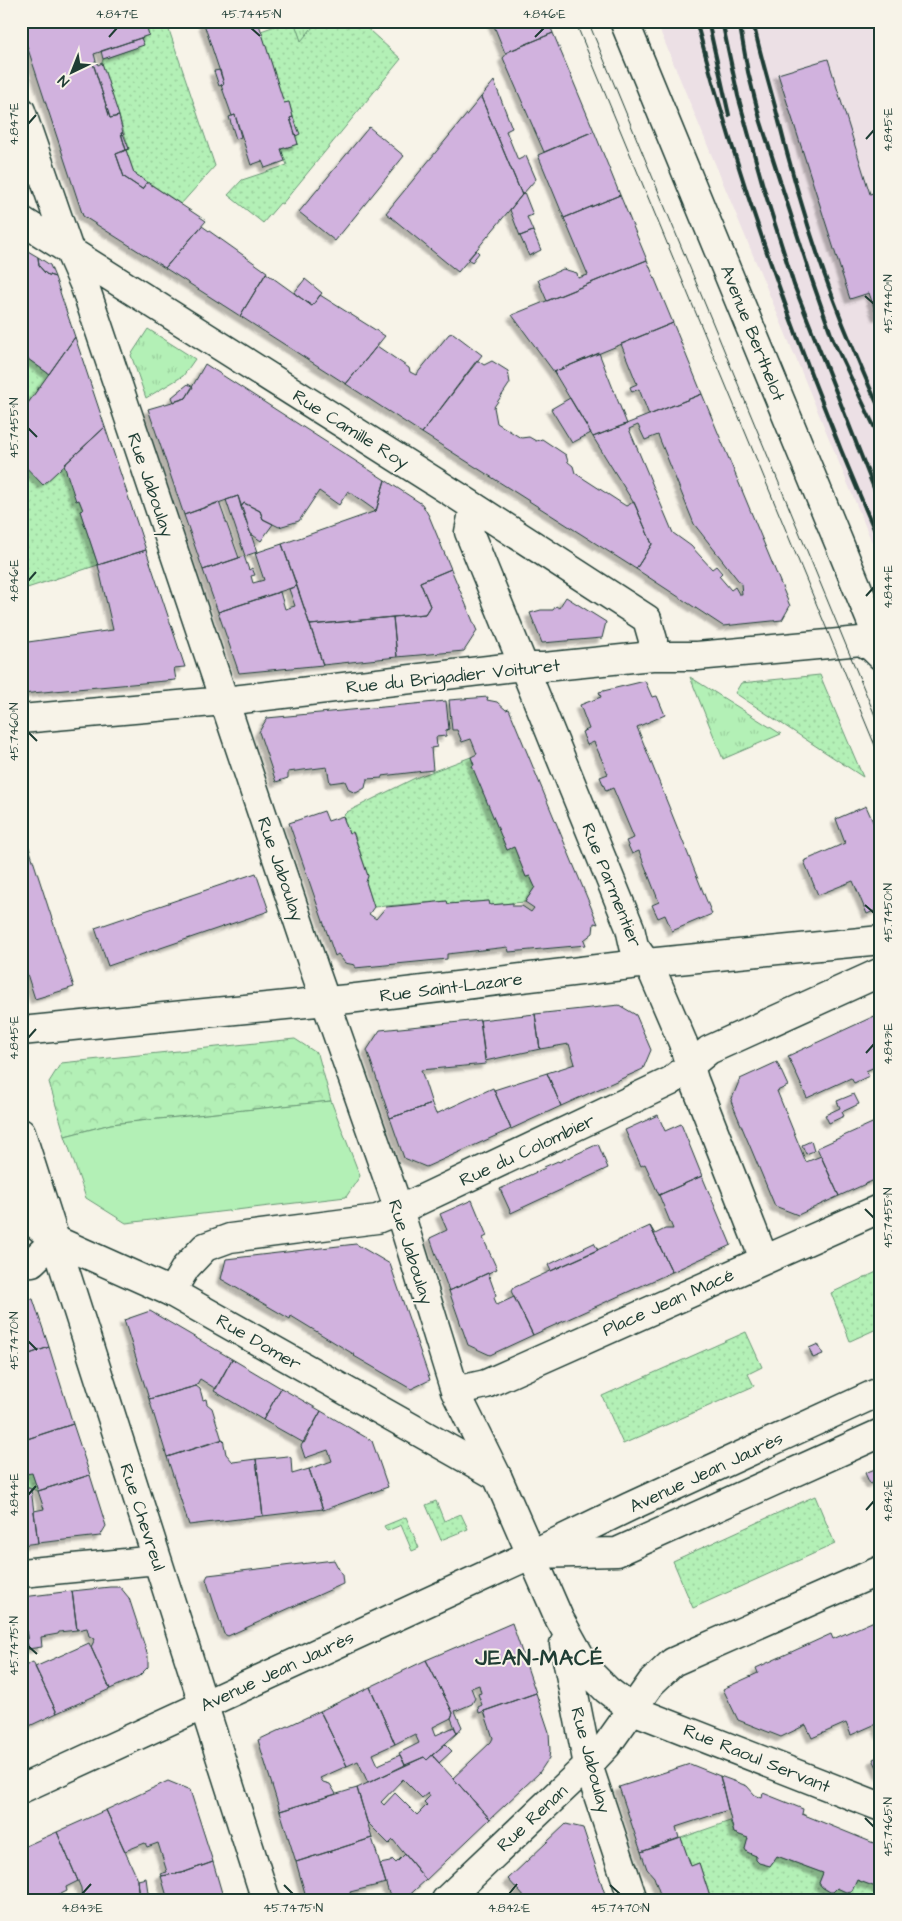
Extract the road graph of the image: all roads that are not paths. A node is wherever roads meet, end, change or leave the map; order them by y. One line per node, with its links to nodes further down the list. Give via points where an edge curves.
1 (624, 21): 6 (street, Avenue Berthelot)
2 (21, 111): 4 (street, Rue Jaboulay)
3 (21, 220): 4 (street, Rue Camille Roy)
4 (69, 250): 5 (street, Rue Camille Roy); 10 (street, Rue Jaboulay, via 84,284)
5 (474, 507): 7 (street, Rue Camille Roy, via 647,619 654,640); 9 (street, Rue Parmentier, via 469,532)
6 (881, 645)
7 (652, 656): 8 (street, Rue du Brigadier Voituret, via 696,656 861,641); 9 (street, Rue du Brigadier Voituret)
8 (881, 656)
9 (523, 667): 10 (street, Rue du Brigadier Voituret); 13 (street, Rue Parmentier, via 630,928 634,946)
10 (224, 701): 11 (street, Rue du Brigadier Voituret); 15 (street, Rue Jaboulay)
11 (21, 719)
12 (881, 940): 13 (street, Rue Saint-Lazare)
13 (647, 963): 15 (street, Rue Saint-Lazare); 17 (street, Rue Parmentier)
14 (881, 972): 17 (street, Rue du Colombier, via 709,1050)
15 (326, 1000): 16 (street, Rue Saint-Lazare); 20 (street, Rue Jaboulay)
16 (21, 1031)
17 (690, 1066): 20 (street, Rue du Colombier, via 671,1081); 23 (street, Rue Parmentier)
18 (21, 1133): 22 (street, Rue Chevreul)
19 (881, 1208): 23 (street, Place Jean Macé)
20 (399, 1210): 25 (street, Rue du Colombier, via 377,1219 230,1238 205,1247 186,1267); 26 (street, Rue Jaboulay)
21 (21, 1212): 22 (street, Rue Domer)
22 (55, 1240): 24 (street, via 32,1262); 25 (street, Rue Domer); 31 (street, Rue Chevreul)
23 (764, 1259): 26 (street, Place Jean Macé, via 486,1384)
24 (21, 1263)
25 (171, 1292): 29 (street, Rue Domer)
26 (454, 1391): 29 (street, Rue Jaboulay)
27 (881, 1391): 30 (street, Avenue Jean Jaurès)
28 (881, 1433): 30 (street, Avenue Jean Jaurès, via 617,1552)
29 (497, 1476): 30 (street, Rue Jaboulay)
30 (532, 1554): 34 (street, Rue Jaboulay); 35 (street, Avenue Jean Jaurès)
31 (157, 1560): 33 (street); 35 (street, Rue Chevreul)
32 (881, 1570): 36 (street, via 673,1662 651,1683)
33 (21, 1573)
34 (559, 1618): 36 (street, Rue Jaboulay, via 589,1672); 37 (street, Rue Jaboulay)
35 (204, 1704): 38 (street, Avenue Jean Jaurès); 40 (street, Rue Chevreul)
36 (633, 1710): 37 (street, Rue Renan); 39 (street, Rue Raoul Servant)
37 (588, 1765): 41 (street, Rue Renan); 42 (street, Rue Jaboulay)
38 (21, 1788)
39 (881, 1807)
40 (266, 1900)
41 (446, 1900)
42 (633, 1900)

